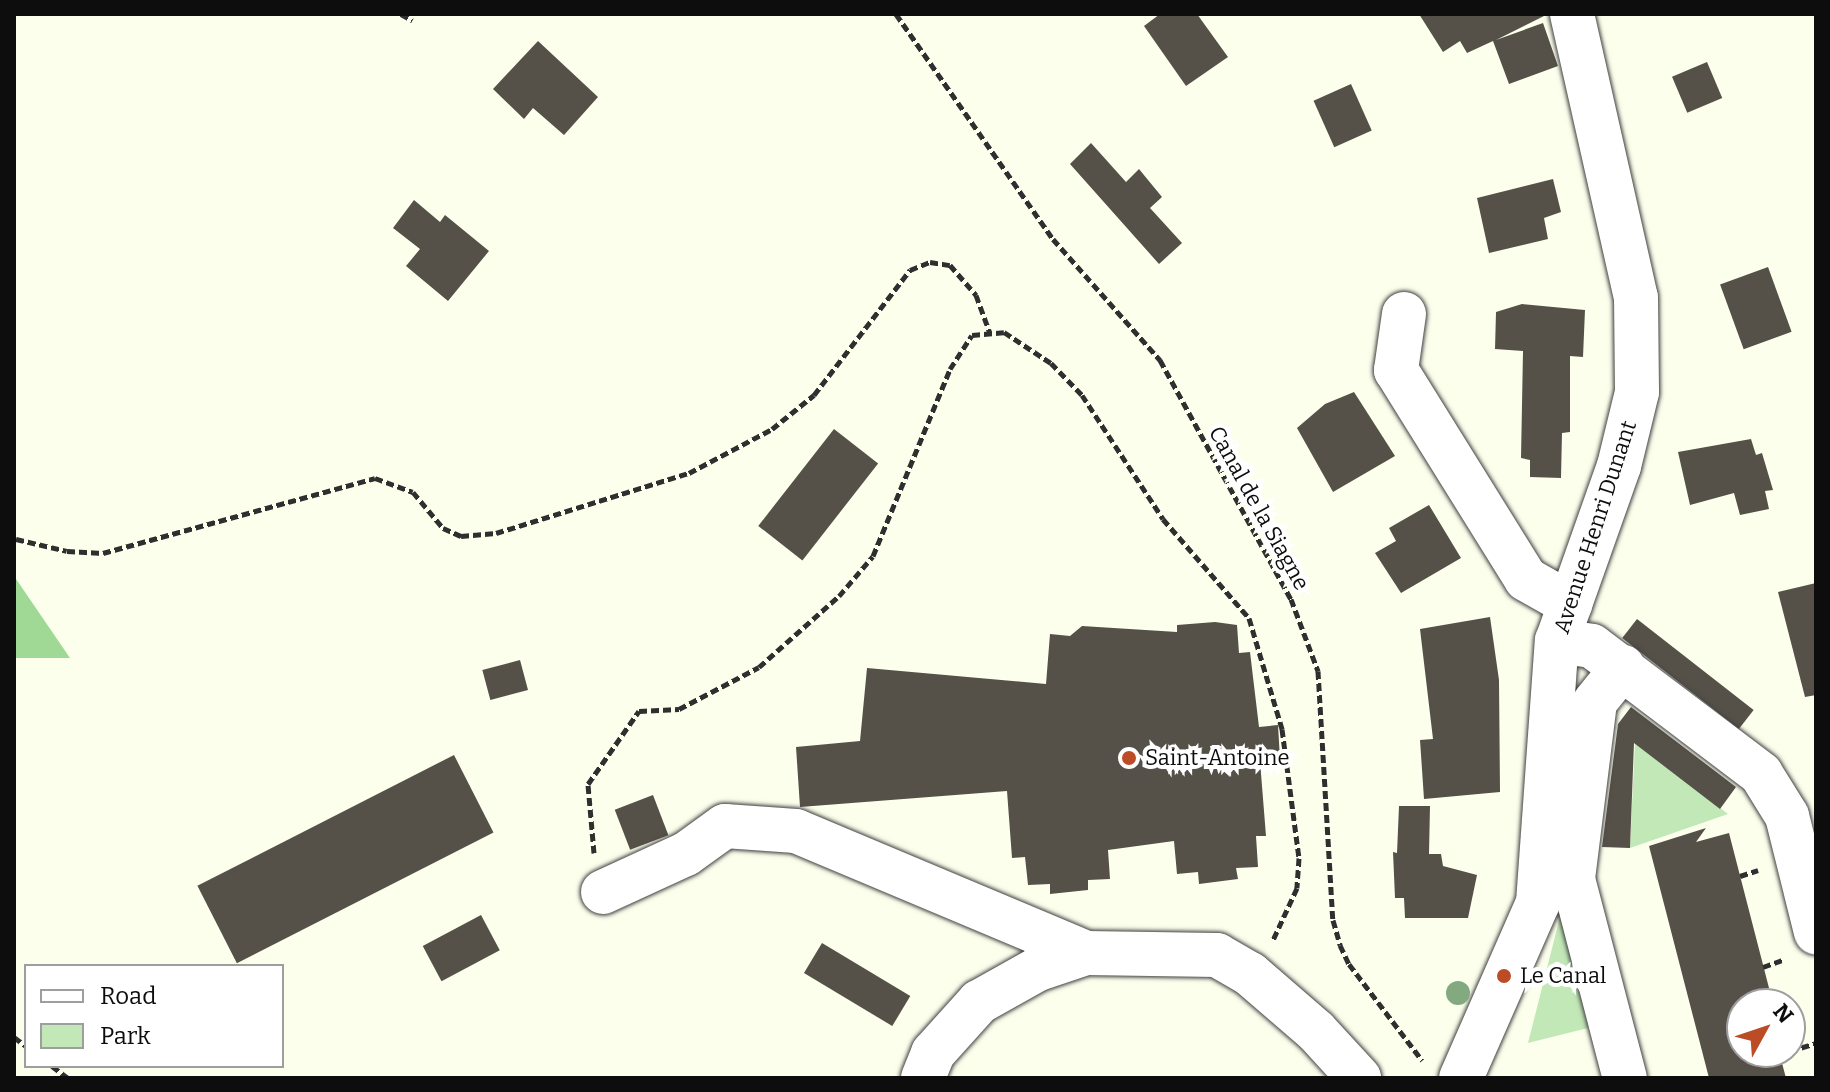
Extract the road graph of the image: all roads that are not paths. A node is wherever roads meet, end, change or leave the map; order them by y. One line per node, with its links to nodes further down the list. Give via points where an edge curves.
1 (1572, 14): 3 (street, Avenue Henri Dunant, via 1636,298 1637,392 1619,466)
2 (1404, 314): 3 (street, via 1396,370 1526,579)
3 (1563, 623): 4 (street); 8 (street, Avenue Henri Dunant, via 1538,903)
4 (1623, 667): 6 (street, via 1761,774 1779,794); 11 (street, via 1595,702 1573,879)
5 (603, 892): 7 (street, via 686,854 725,826 796,831)
6 (1816, 932)
7 (1086, 953): 9 (street, via 1038,969 979,1002 933,1053); 10 (street, via 1217,955 1250,974 1316,1031)
8 (1446, 1075)
9 (923, 1078)
10 (1359, 1078)
11 (1625, 1078)

